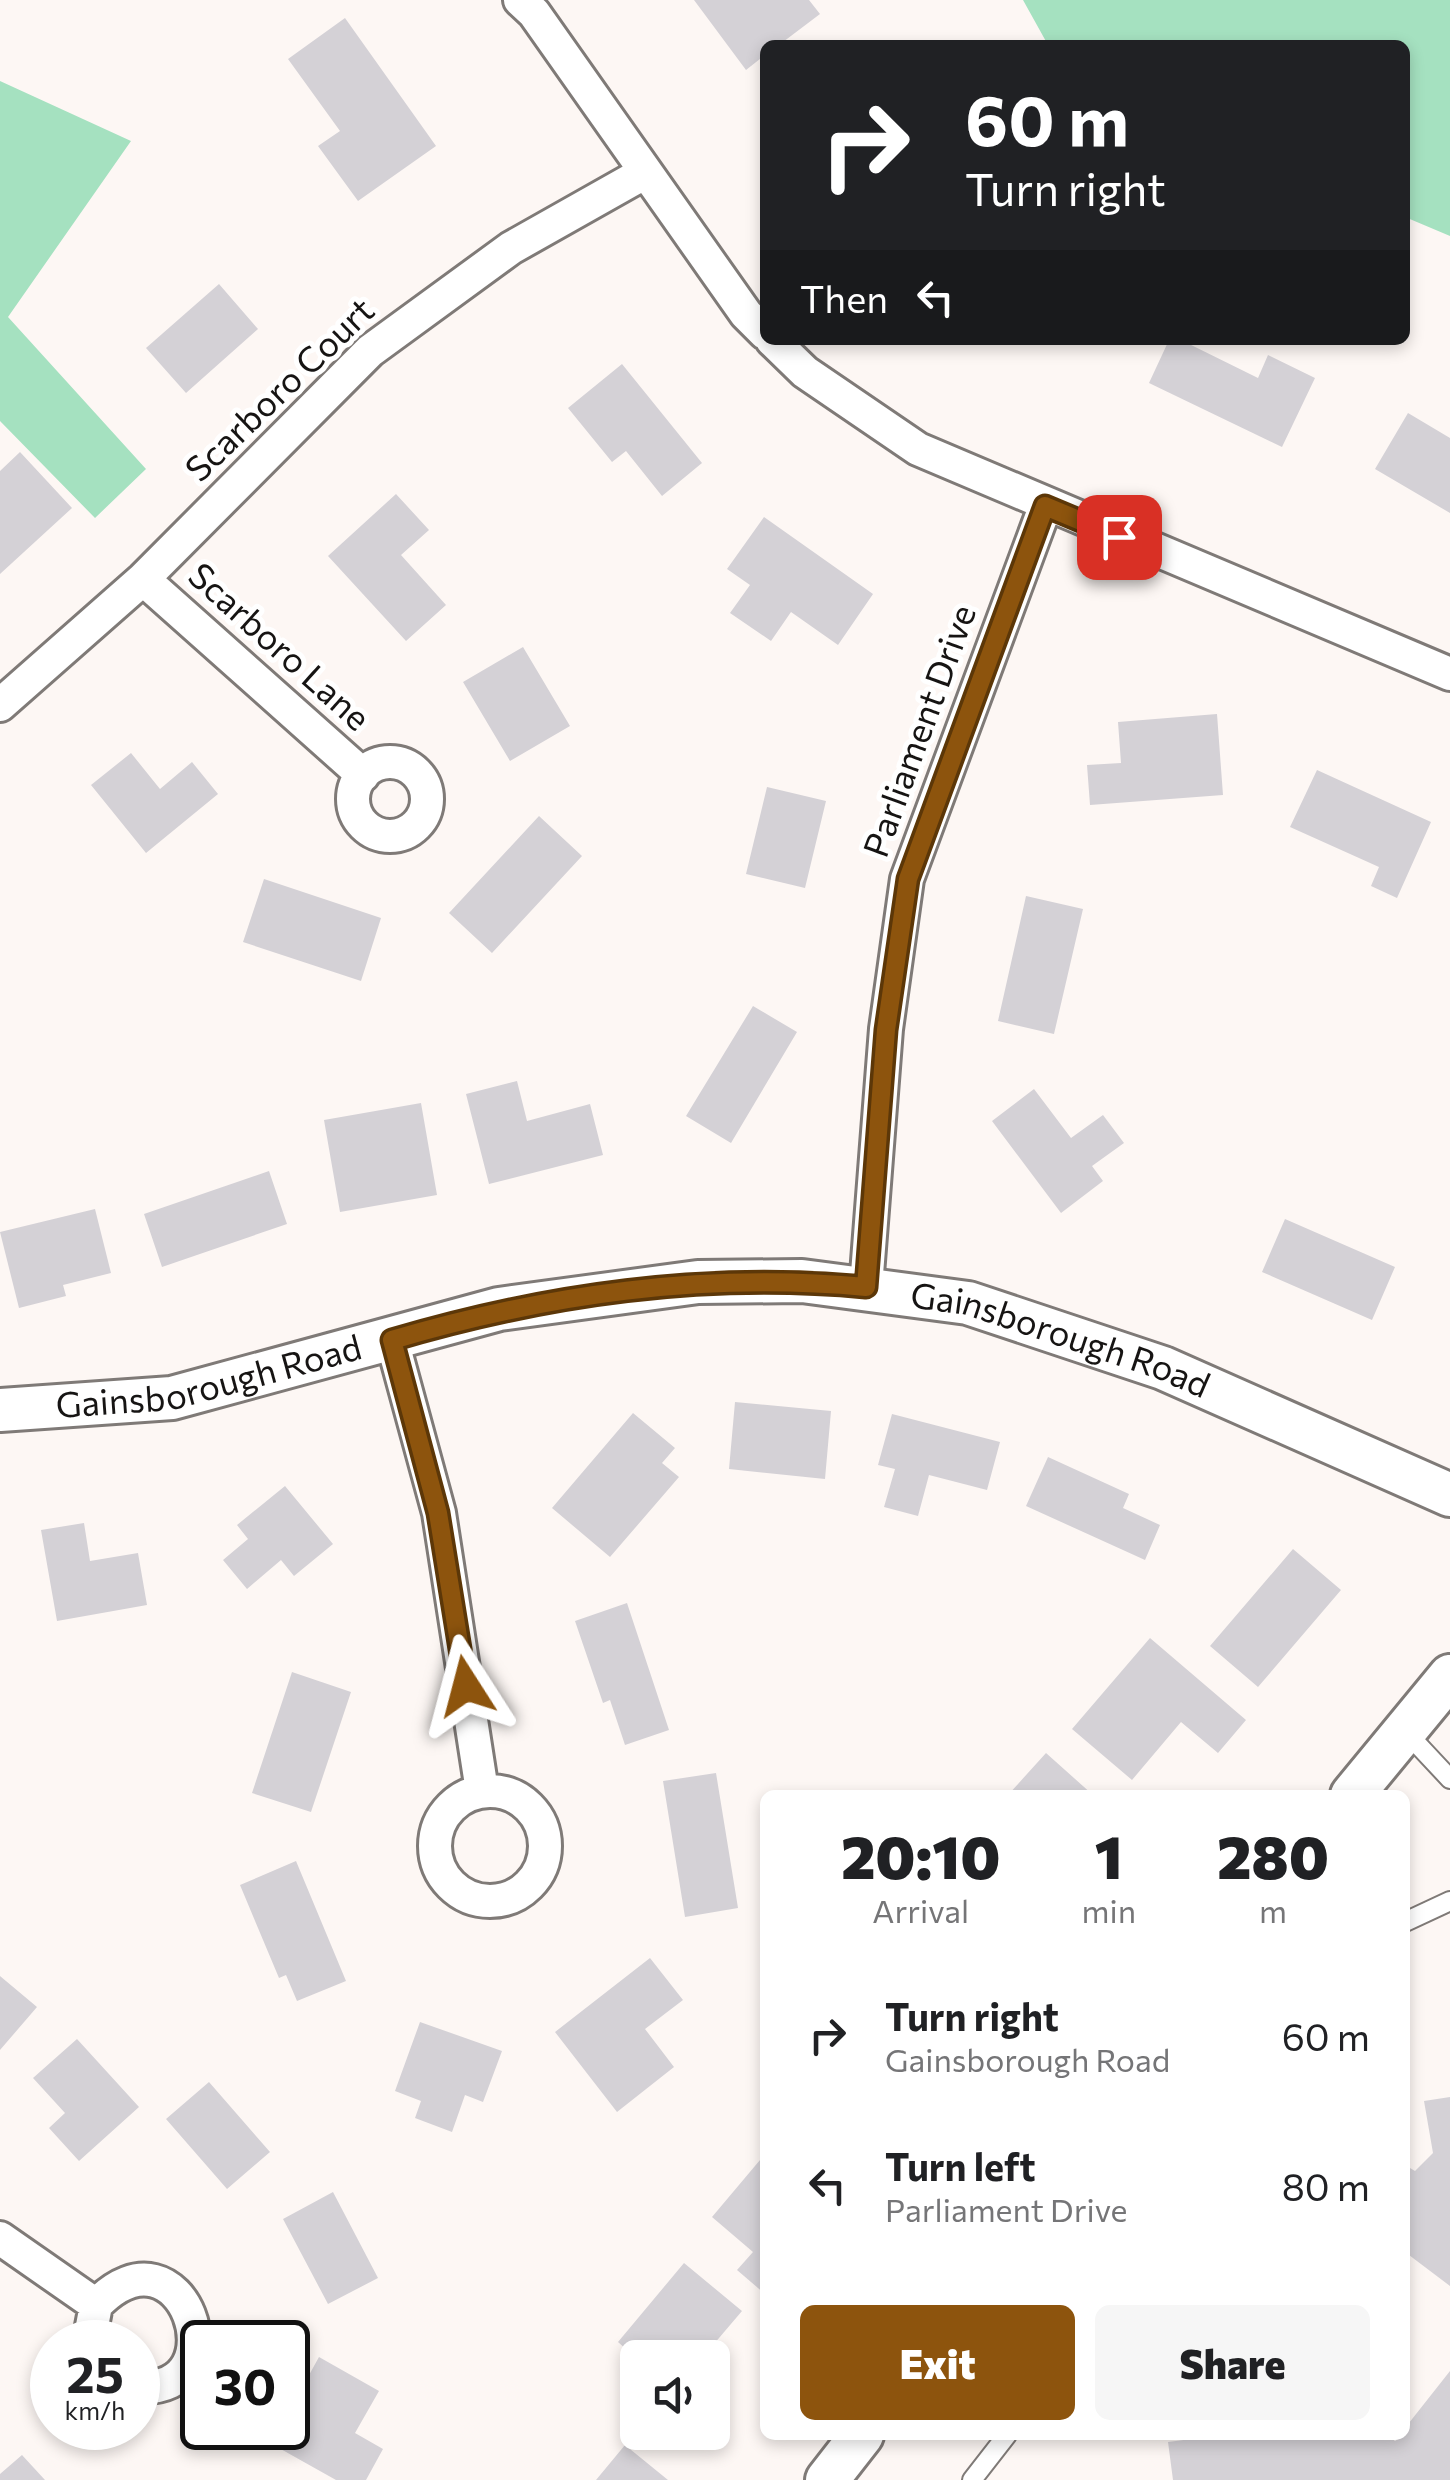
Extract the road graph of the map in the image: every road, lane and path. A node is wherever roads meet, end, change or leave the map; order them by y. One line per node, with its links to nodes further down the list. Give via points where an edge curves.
1 (520, 0): 2 (street)
2 (644, 173): 3 (street); 6 (street, Scarboro Court, via 512,248 370,351)
3 (760, 328)
4 (777, 345): 5 (street, via 805,372 918,449)
5 (1045, 506): 7 (street); 10 (street, Parliament Drive, via 908,879 886,1030)
6 (143, 579): 8 (street, Scarboro Court); 9 (street, Scarboro Lane)
7 (1450, 674)
8 (0, 705)
9 (363, 775)
10 (866, 1287): 11 (street, Gainsborough Road, via 698,1282 499,1309); 13 (street, Gainsborough Road, via 968,1303 1162,1368)
11 (392, 1340): 12 (street, Gainsborough Road, via 172,1398); 17 (street, via 438,1513)
12 (0, 1410)
13 (1450, 1494)
14 (1450, 1676): 15 (street)
15 (1404, 1730): 16 (lane); 18 (street)
16 (1450, 1779)
17 (482, 1790)
18 (1356, 1790)
19 (1450, 1901): 20 (lane)
20 (1410, 1920)
21 (0, 2238): 22 (street)
22 (96, 2305): 23 (street); 24 (street, via 122,2284 139,2280 171,2289 196,2331 187,2364)
23 (93, 2320)
24 (160, 2384)
25 (858, 2440): 27 (street)
26 (1003, 2440): 28 (lane)
27 (827, 2480)
28 (972, 2480)

